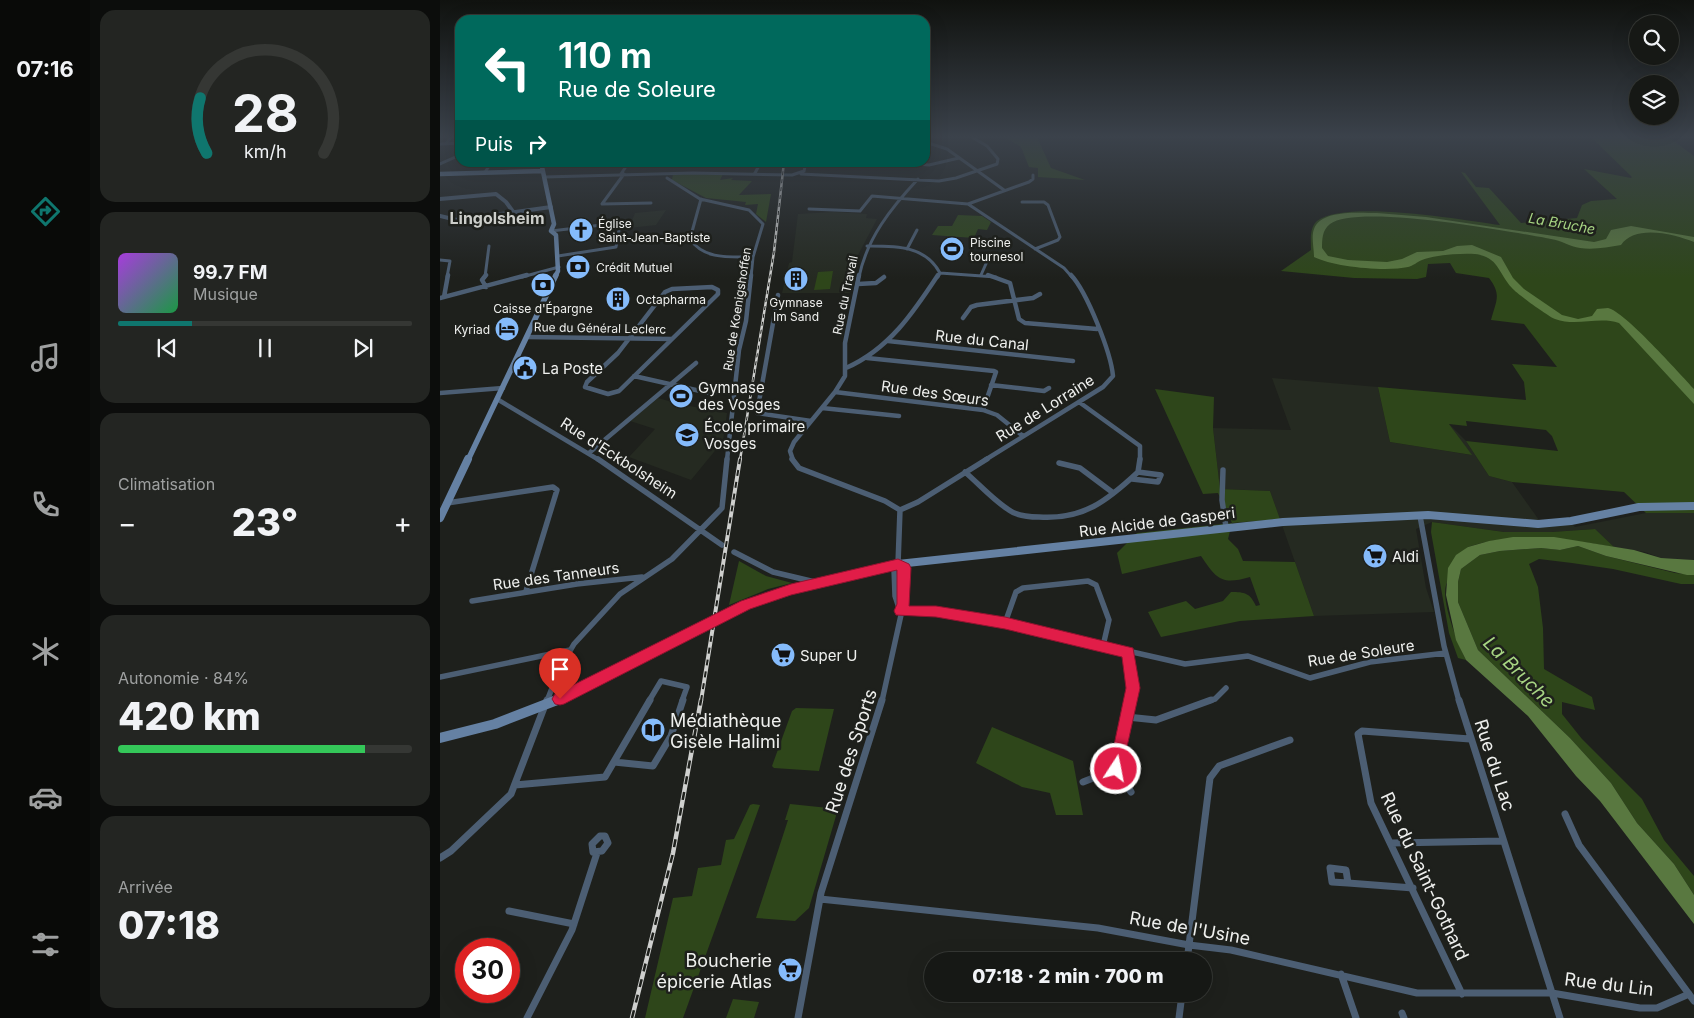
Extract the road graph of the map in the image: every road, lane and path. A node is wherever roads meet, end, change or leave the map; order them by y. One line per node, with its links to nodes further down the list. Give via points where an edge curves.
1 (546, 184): 14 (main road)
2 (616, 184): 12 (street, via 602,204)
3 (673, 184): 10 (street, Rue de Koenigshoffen)
4 (913, 184): 9 (street, Rue du Travail)
5 (995, 184): 7 (street)
6 (1024, 184): 7 (street)
7 (1004, 190): 13 (street)
8 (440, 198): 16 (street, via 496,194)
9 (899, 198): 13 (street, Rue de Lorraine); 15 (street, Rue de Lorraine, via 872,196 860,211); 23 (street, Rue du Travail)
10 (701, 199): 28 (street, Rue de Koenigshoffen, via 740,205 762,222); 28 (street, via 690,239 696,247 716,255)
11 (1022, 202): 25 (street, via 1044,202 1048,205 1060,237)
12 (652, 204)
13 (968, 204): 25 (street, Rue de Lorraine)
14 (551, 207): 16 (street); 21 (main road, via 554,224)
15 (809, 210)
16 (514, 213): 17 (street, via 456,220)
17 (440, 216)
18 (627, 222): 21 (street)
19 (619, 230): 27 (street, via 616,247)
20 (917, 230): 24 (street)
21 (551, 231): 27 (main road, via 556,235)
22 (489, 246): 35 (street, via 486,275 482,280)
23 (867, 246): 24 (street); 34 (street, Rue du Travail)
24 (906, 248): 31 (street, via 924,253)
25 (1035, 249): 41 (street, Rue de Lorraine, via 1072,276 1088,304)
26 (994, 254): 32 (street, via 989,257)
27 (558, 256): 30 (main road)
28 (753, 256): 55 (street, Rue de Koenigshoffen)
29 (440, 260): 38 (street, via 450,261)
30 (559, 267): 35 (street); 42 (main road)
31 (940, 273): 32 (street); 45 (street)
32 (981, 276): 39 (street, via 1007,280)
33 (884, 277): 34 (street, via 876,283)
34 (858, 284): 49 (street, Rue du Travail, via 845,343)
35 (486, 287): 38 (street)
36 (1040, 294): 39 (street)
37 (778, 295): 63 (street, via 757,413)
38 (442, 298)
39 (1014, 300): 40 (street, via 977,304); 41 (street, via 1019,319 1025,323)
40 (963, 318)
41 (1097, 329): 59 (street, Rue de Lorraine, via 1114,376)
42 (527, 337): 43 (street, Rue du Général Leclerc); 53 (main road)
43 (631, 337): 44 (street, Rue du Général Leclerc); 44 (street, via 668,290 712,287 718,290 718,294); 50 (street, via 584,385 593,390 614,393)
44 (672, 339): 50 (street)
45 (888, 342): 46 (street); 47 (street, Rue du Canal)
46 (867, 358): 49 (street); 52 (street, via 996,372)
47 (1073, 361)
48 (696, 363): 51 (street)
49 (846, 368): 56 (street, Rue du Travail)
50 (634, 376): 51 (street)
51 (672, 383): 55 (street, via 709,393); 65 (street)
52 (992, 385): 54 (street); 61 (street)
53 (503, 388): 57 (street); 58 (main road)
54 (1049, 388)
55 (735, 389): 78 (street, Rue de Koenigshoffen, via 723,501 719,511)
56 (835, 392): 60 (street, Rue du Travail); 61 (street, Rue des Sœurs)
57 (440, 394)
58 (497, 399): 65 (street, Rue d'Eckbolsheim); 72 (main road)
59 (1079, 402): 64 (street, Rue de Lorraine); 69 (street, via 1140,446)
60 (822, 408): 62 (street); 63 (street, Rue du Travail)
61 (983, 410): 64 (street, Rue des Sœurs)
62 (898, 416)
63 (811, 421): 74 (street, Rue du Travail, via 792,446 793,463)
64 (1024, 436): 68 (street, Rue de Lorraine)
65 (589, 452): 78 (street, Rue d'Eckbolsheim)
66 (1059, 463): 71 (street, via 1080,468)
67 (1223, 470): 77 (street, via 1222,500)
68 (965, 472): 71 (street, via 1010,511 1031,517 1081,513); 74 (street, Rue de Lorraine)
69 (1138, 472): 70 (street); 70 (street, via 1161,476 1160,480)
70 (1132, 479): 71 (street)
71 (1112, 492)
72 (447, 503): 76 (main road); 84 (street, via 553,487 557,490)
73 (1694, 506): 75 (main road, Rue Alcide de Gasperi, via 1639,507 1571,521 1538,524)
74 (900, 510): 81 (street)
75 (1420, 516): 77 (main road, Rue Alcide de Gasperi); 91 (street, Rue du Lac)
76 (440, 518)
77 (1226, 527): 81 (main road, Rue Alcide de Gasperi)
78 (702, 530): 79 (street, Rue d'Eckbolsheim); 82 (street, Rue de Koenigshoffen, via 672,559)
79 (722, 545)
80 (734, 552): 83 (street, via 766,571)
81 (898, 564): 83 (main road); 86 (street, Rue des Sports, via 894,575 896,605); 86 (street, Rue des Sports, via 905,568)
82 (642, 577): 84 (street, Rue des Tanneurs); 89 (street, via 616,599)
83 (818, 582): 94 (main road, via 730,612)
84 (526, 591): 85 (street, Rue des Tanneurs)
85 (472, 601)
86 (900, 611): 87 (street, Rue de Soleure, via 936,612); 111 (street, Rue des Sports, via 897,645 887,687)
87 (1005, 623): 88 (street, Rue de Soleure); 88 (street, via 1016,592 1023,588 1088,581 1096,585 1110,620)
88 (1103, 646): 90 (street, Rue de Soleure)
89 (570, 650): 92 (street); 94 (street)
90 (1128, 652): 91 (street, Rue de Soleure, via 1185,664 1248,656 1310,678 1370,662); 95 (street, via 1133,688)
91 (1446, 653): 97 (street, Rue du Lac)
92 (440, 677)
93 (1226, 688): 95 (street, via 1215,699 1158,721)
94 (546, 705): 96 (main road, via 495,724); 102 (street)
95 (1127, 717): 100 (street)
96 (440, 738)
97 (1470, 739): 105 (street, Rue du Lac); 106 (street, Rue du Saint-Gothard, via 1362,731 1358,734 1372,803)
98 (1290, 740): 114 (street, via 1219,766 1210,778)
99 (614, 762): 99 (street, via 661,681 687,686 671,736 653,766); 102 (street, via 605,776)
100 (1116, 769): 101 (street); 103 (street)
101 (1083, 782)
102 (515, 787): 108 (street)
103 (1131, 792)
104 (1565, 814): 119 (street, via 1579,845)
105 (1502, 841): 106 (street); 117 (street, Rue du Lac)
106 (1391, 843): 110 (street, Rue du Saint-Gothard)
107 (597, 853): 113 (street)
108 (440, 858)
109 (1348, 883): 110 (street)
110 (1412, 888): 118 (street, Rue du Saint-Gothard)
111 (820, 899): 114 (street, Rue de l'Usine, via 1098,928); 122 (street, Rue des Sports)
112 (509, 912): 113 (street)
113 (574, 924): 121 (street)
114 (1189, 945): 115 (street); 116 (street, Rue de l'Usine, via 1231,950)
115 (1188, 952)
116 (1341, 974): 118 (street, Rue de l'Usine, via 1417,993); 124 (street)
117 (1552, 993): 118 (street, Rue de l'Usine); 119 (street, Rue du Lin, via 1640,1008 1657,1008); 125 (street, Rue du Lac)
118 (1462, 994)
119 (1692, 998)
120 (1181, 1002): 123 (street)
121 (527, 1018)
122 (798, 1018)
123 (1179, 1018)
124 (1356, 1018)
125 (1560, 1018)

